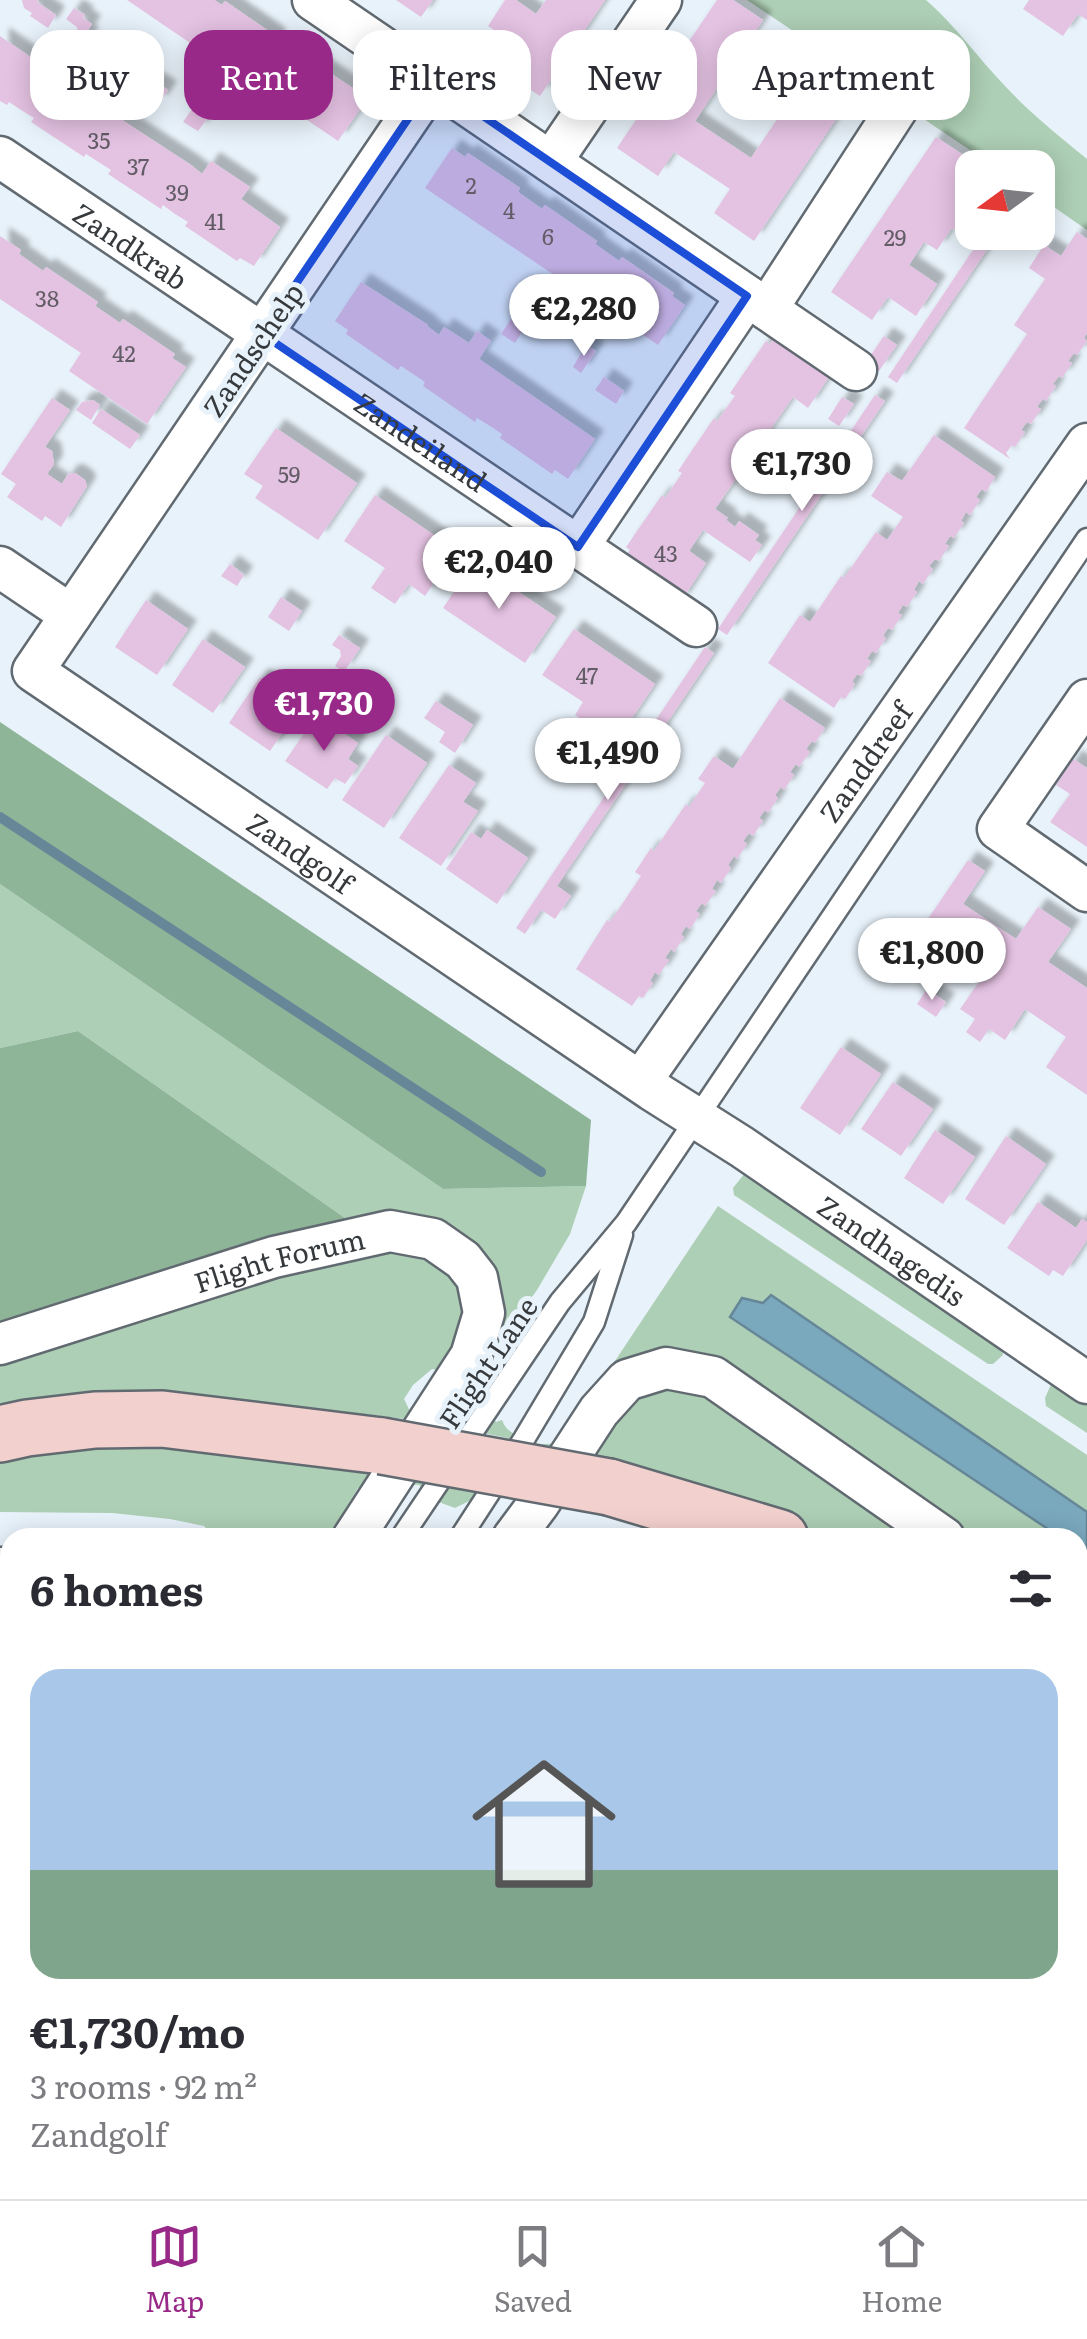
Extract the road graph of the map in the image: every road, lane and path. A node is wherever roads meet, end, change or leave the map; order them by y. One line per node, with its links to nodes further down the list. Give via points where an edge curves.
1 (313, 0): 3 (street)
2 (661, 0): 8 (street)
3 (357, 30)
4 (407, 120): 10 (street, Zandschelp)
5 (489, 120): 8 (street)
6 (889, 120): 9 (street)
7 (0, 156): 10 (street, Zandkrab)
8 (550, 162): 9 (street)
9 (757, 303): 11 (street); 14 (street)
10 (262, 334): 14 (street, Zandeiland); 16 (street, Zandschelp)
11 (856, 370)
12 (1087, 444): 20 (street, Zanddreef)
13 (1087, 539): 21 (lane)
14 (578, 547): 17 (street, Zandeiland)
15 (0, 567): 16 (street)
16 (71, 615): 20 (street, Zandgolf, via 33,672)
17 (696, 626)
18 (1087, 700): 19 (street, via 998,830)
19 (1087, 892)
20 (642, 1080): 21 (street, Zandgolf)
21 (697, 1117): 22 (lane, Flight Lane); 24 (street, Zandhagedis)
22 (626, 1223): 27 (lane, Flight Lane, via 560,1302); 28 (lane, Flight Lane, via 594,1322)
23 (0, 1344): 26 (street, Flight Forum, via 274,1258 390,1231 433,1238 477,1278 484,1313 471,1356)
24 (1087, 1384)
25 (0, 1434): 30 (main road, bridge, via 95,1420 162,1419 382,1446 609,1486)
26 (359, 1528)
27 (408, 1528)
28 (466, 1528)
29 (520, 1528): 31 (street, via 627,1380 666,1368 712,1377)
30 (747, 1528)
31 (930, 1528)

